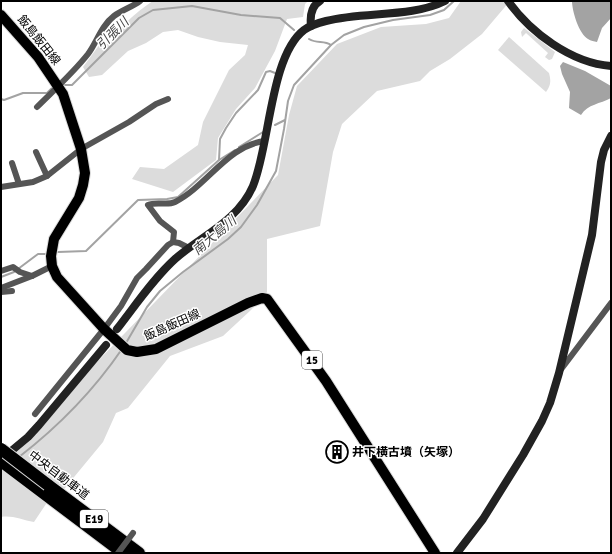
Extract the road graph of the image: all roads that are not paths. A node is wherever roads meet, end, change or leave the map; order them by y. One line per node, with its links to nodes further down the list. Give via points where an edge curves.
1 (140, 1): 8 (street, via 114,16 105,25 88,53)
2 (320, 1): 6 (street, via 312,11)
3 (445, 1): 6 (street, via 418,9 342,17)
4 (508, 1): 7 (street, via 516,13 561,49 590,61)
5 (1, 15): 8 (main road, 飯島飯田線, via 38,57)
6 (311, 26): 12 (street, via 297,37 284,59)
7 (611, 66)
8 (58, 86): 10 (street); 13 (main road, 飯島飯田線)
9 (168, 99): 13 (street)
10 (37, 107)
11 (611, 136): 31 (street, via 601,162 592,235)
12 (265, 141): 19 (street, via 255,142 226,160 184,197 173,203 154,202 148,205 160,221 174,232); 20 (street, via 256,178 244,201 229,218)
13 (81, 149): 16 (street); 21 (main road, 飯島飯田線, via 85,173 83,185 79,198 54,239)
14 (36, 152): 16 (street)
15 (12, 163): 17 (street)
16 (47, 176): 17 (street)
17 (19, 184): 18 (street)
18 (1, 187)
19 (173, 242): 20 (street); 28 (street, via 137,278)
20 (189, 248): 29 (street, via 162,272)
21 (52, 266): 23 (street); 28 (main road, 飯島飯田線 / 15, via 57,277)
22 (1, 271): 23 (street, via 13,267)
23 (32, 276): 24 (street)
24 (1, 288)
25 (12, 291): 26 (street)
26 (1, 292)
27 (611, 303): 31 (street)
28 (104, 329): 32 (street); 40 (main road, 飯島飯田線 / 15, via 127,350 137,352 156,349 248,303 262,298 267,299 326,381)
29 (117, 329)
30 (106, 345): 34 (street, via 35,429)
31 (559, 373): 41 (street, via 542,421 483,519)
32 (36, 414)
33 (1, 449): 35 (highway, 中央自動車道 / E19, bridge)
34 (1, 460): 35 (highway, 中央自動車道 / E19)
35 (46, 489): 38 (highway, 中央自動車道 / E19); 39 (highway, 中央自動車道 / E19)
36 (133, 533): 37 (street, bridge)
37 (118, 553)
38 (123, 553)
39 (139, 553)
40 (435, 553)
41 (457, 553)

